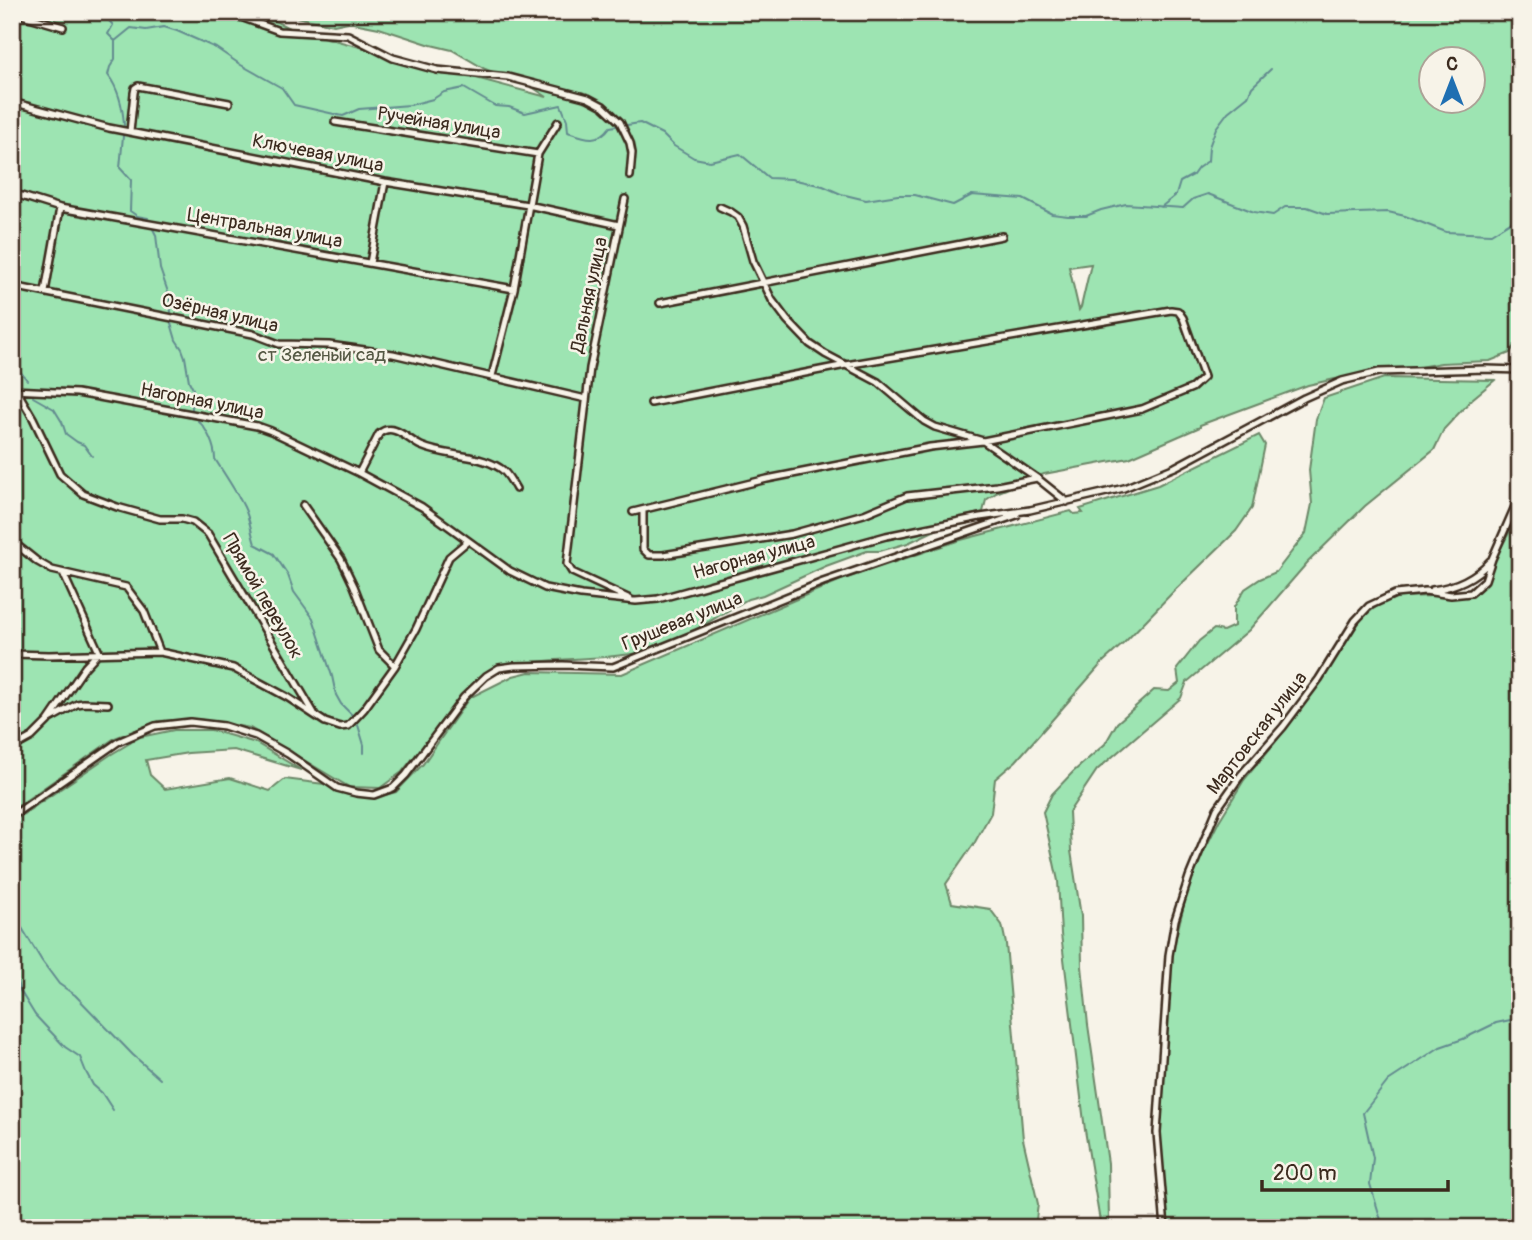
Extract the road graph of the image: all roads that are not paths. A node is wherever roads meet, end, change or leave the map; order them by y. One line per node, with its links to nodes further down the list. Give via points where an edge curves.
1 (12, 12): 3 (street)
2 (227, 12): 10 (street, via 279,31 348,35 393,58 438,70 508,77 588,98 620,122 632,153)
3 (62, 27)
4 (12, 102): 8 (street, Ключевая улица)
5 (229, 103): 8 (street, via 138,86)
6 (335, 122): 9 (street, Ручейная улица)
7 (558, 122): 9 (street)
8 (130, 132): 11 (street, Ключевая улица)
9 (538, 154): 14 (street)
10 (630, 176)
11 (385, 182): 14 (street, Ключевая улица); 19 (street)
12 (12, 193): 16 (street, Центральная улица)
13 (625, 199): 17 (street, Дальняя улица)
14 (528, 205): 17 (street, Ключевая улица); 22 (street)
15 (720, 207): 20 (street, via 743,226 752,261)
16 (60, 208): 19 (street, Центральная улица); 23 (street)
17 (619, 225): 29 (street, Дальняя улица)
18 (1002, 236): 20 (street)
19 (370, 263): 22 (street, Центральная улица)
20 (764, 283): 24 (street); 25 (street, via 787,320 810,344)
21 (12, 286): 23 (street, Озёрная улица)
22 (514, 289): 27 (street)
23 (45, 292): 27 (street, Озёрная улица, via 253,334 279,344 368,350)
24 (660, 303)
25 (846, 365): 30 (street); 31 (street, via 878,382 924,421); 31 (street, via 1171,310 1183,318 1204,377 1192,388 1142,409)
26 (1520, 370): 36 (street, Нагорная улица, via 1392,371 1342,381 1175,467 1124,488)
27 (492, 376): 29 (street, Озёрная улица)
28 (14, 390): 32 (street, Нагорная улица, via 77,393 257,425); 52 (street, Прямой переулок, via 60,474 82,494 160,519 193,522 208,534)
29 (586, 399): 46 (street, Дальняя улица, via 567,564 572,572)
30 (651, 403)
31 (984, 441): 33 (street); 38 (street, via 780,476)
32 (359, 473): 34 (street, via 379,434 390,429 420,446 503,469); 41 (street, Нагорная улица, via 422,507)
33 (1037, 478): 36 (street); 38 (street, via 907,496 864,514 792,534 663,555 649,555 643,549)
34 (516, 489)
35 (1520, 495): 43 (street, Мартовская улица)
36 (1067, 502): 39 (street, Нагорная улица)
37 (303, 505): 50 (street, via 341,559 379,650)
38 (643, 510): 40 (street)
39 (1030, 510): 46 (street, Нагорная улица, via 886,536 658,599); 55 (street, Грушевая улица, via 823,582 613,667 499,668 464,697 400,782 374,795 337,788 256,736 190,722 155,726 118,741)
40 (633, 512)
41 (468, 541): 46 (street, Нагорная улица, via 509,571 545,588); 50 (street, via 449,556)
42 (13, 542): 44 (street, via 38,562)
43 (1492, 559): 45 (street, via 1469,579); 45 (street, Мартовская улица, via 1485,580 1471,593)
44 (63, 573): 47 (street); 48 (street, via 126,587 144,611)
45 (1425, 591): 56 (street, Мартовская улица, via 1395,594 1369,606 1355,621 1319,679 1217,809 1189,877 1169,955 1159,1096 1157,1133)
46 (636, 601)
47 (99, 652): 48 (street); 49 (street); 53 (street)
48 (160, 652): 52 (street, via 233,668)
49 (12, 654)
50 (395, 666): 52 (street, via 348,726)
51 (108, 704): 53 (street, via 77,704)
52 (315, 715)
53 (48, 721): 54 (street)
54 (12, 748)
55 (12, 816)
56 (1165, 1228)

